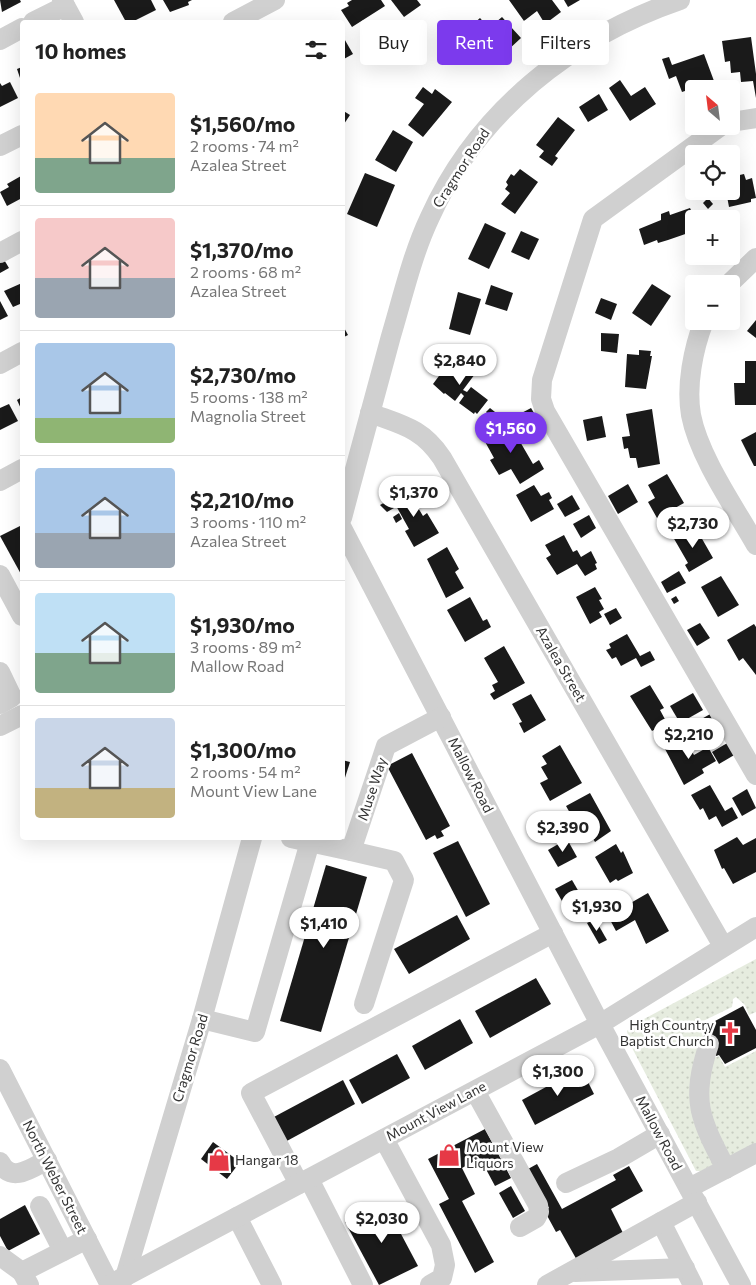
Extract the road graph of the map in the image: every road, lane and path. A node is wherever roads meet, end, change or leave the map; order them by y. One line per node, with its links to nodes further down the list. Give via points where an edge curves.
1 (275, 0): 5 (street)
2 (680, 0): 20 (street, Cragmor Road, via 618,24 552,66 493,120 473,145 446,186 420,241)
3 (67, 9): 4 (street)
4 (38, 20)
5 (237, 20)
6 (20, 29): 7 (street)
7 (0, 40)
8 (756, 118): 9 (street)
9 (740, 121)
10 (20, 135): 12 (street)
11 (709, 135): 33 (street, via 593,219 542,380 541,399)
12 (0, 146)
13 (20, 242): 14 (street)
14 (0, 253)
15 (756, 258): 16 (street)
16 (738, 275)
17 (701, 330): 25 (street, via 692,371 691,416 712,468)
18 (20, 353): 19 (street)
19 (0, 364)
20 (370, 413): 23 (street, Cragmor Road); 39 (street, Azalea Street, via 420,433 442,458)
21 (20, 470): 22 (street)
22 (0, 481)
23 (345, 507)
24 (345, 534): 31 (street, Mallow Road)
25 (756, 545)
26 (0, 575): 27 (street)
27 (20, 612)
28 (0, 672): 29 (street, via 12,697)
29 (0, 704)
30 (20, 716): 32 (street)
31 (441, 717): 36 (street, Muse Way, via 386,746); 38 (street, Mallow Road)
32 (0, 726)
33 (756, 776)
34 (251, 840): 41 (street, Cragmor Road)
35 (301, 840): 36 (street); 41 (street, via 255,1032)
36 (351, 851): 40 (street, via 394,860 404,880)
37 (756, 927): 39 (street, Mount View Lane)
38 (553, 933): 42 (street, Mallow Road); 52 (street, via 250,1094)
39 (723, 946): 42 (street, Mount View Lane)
40 (364, 1004)
41 (202, 1019): 66 (street, Cragmor Road)
42 (600, 1024): 45 (street, Mount View Lane); 46 (street, Mallow Road)
43 (709, 1044): 51 (street, via 698,1088 706,1129)
44 (0, 1069): 49 (street, North Weber Street)
45 (475, 1091): 47 (street, Mount View Lane); 58 (street, via 538,1205 536,1218)
46 (660, 1134): 53 (street); 54 (street, Mallow Road)
47 (384, 1139): 52 (street, Mount View Lane); 69 (street, via 441,1245 445,1265 442,1278)
48 (756, 1153): 51 (street)
49 (47, 1160): 50 (street, via 14,1174); 59 (street, North Weber Street)
50 (0, 1162)
51 (726, 1169): 54 (street)
52 (304, 1182): 56 (street, Mount View Lane); 68 (street)
53 (566, 1183)
54 (693, 1195): 57 (street); 71 (street, Mallow Road)
55 (40, 1206): 60 (street)
56 (237, 1217): 66 (street, Mount View Lane); 67 (street)
57 (661, 1222): 62 (street); 63 (street)
58 (520, 1227)
59 (87, 1239): 60 (street); 66 (street, North Weber Street)
60 (63, 1251): 64 (street)
61 (0, 1256): 64 (street)
62 (570, 1273): 63 (street); 70 (street)
63 (689, 1277)
64 (25, 1279)
65 (756, 1280): 72 (street)
66 (115, 1282)
67 (272, 1285)
68 (363, 1285)
69 (430, 1285)
70 (546, 1285)
71 (741, 1285)
72 (747, 1285)

